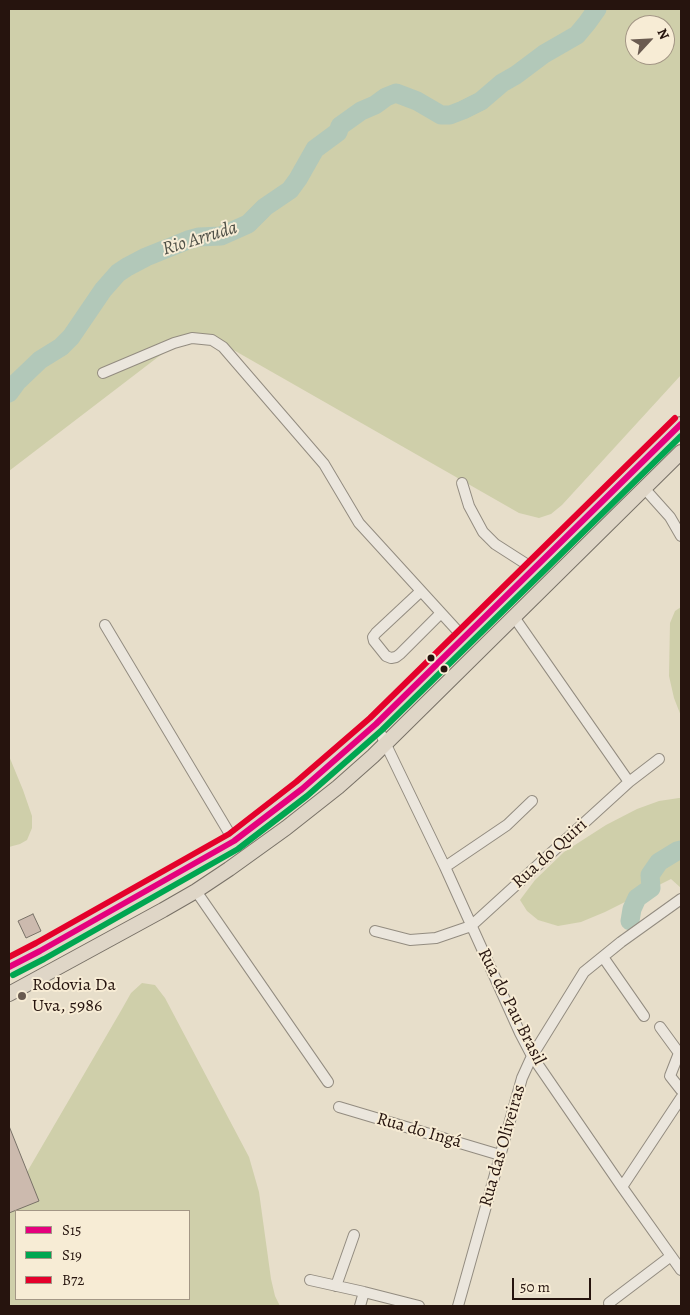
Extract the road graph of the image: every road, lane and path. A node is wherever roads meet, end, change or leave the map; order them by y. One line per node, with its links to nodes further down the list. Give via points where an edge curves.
1 (103, 373): 8 (street, via 192,338 212,340 223,347 324,464 360,524)
2 (681, 424): 7 (main road)
3 (681, 452): 5 (main road)
4 (462, 483): 7 (street, via 469,506 483,532 495,544)
5 (644, 488): 6 (street, via 670,517); 10 (main road)
6 (681, 536)
7 (534, 569): 12 (main road)
8 (421, 591): 9 (street); 9 (street, via 373,637 386,656 391,658 400,654)
9 (441, 613): 12 (street)
10 (514, 617): 14 (main road); 16 (street)
11 (105, 626): 18 (street)
12 (464, 638): 13 (main road)
13 (376, 724): 14 (street, Rua do Pau Brasil); 18 (main road, via 302,789)
14 (386, 743): 19 (street, Rua do Pau Brasil); 20 (main road, via 286,828)
15 (659, 760): 16 (street, Rua do Quiri)
16 (629, 782): 22 (street, Rua do Quiri)
17 (532, 801): 19 (street, via 507,825)
18 (234, 841): 25 (main road)
19 (444, 867): 22 (street, Rua do Pau Brasil)
20 (196, 890): 26 (main road); 30 (street)
21 (681, 899): 24 (street, Rua das Oliveiras)
22 (471, 926): 23 (street, via 436,938 410,940); 29 (street, Rua do Pau Brasil)
23 (375, 931)
24 (603, 957): 27 (street); 29 (street, Rua das Oliveiras, via 584,972)
25 (9, 967)
26 (9, 994)
27 (644, 1016)
28 (660, 1027): 31 (street, via 679,1053 670,1076)
29 (532, 1056): 34 (street, Rua das Oliveiras, via 522,1078); 35 (street, Rua do Pau Brasil)
30 (328, 1082)
31 (681, 1090)
32 (681, 1098): 35 (street)
33 (339, 1107): 34 (street, Rua do Ingá)
34 (500, 1155): 45 (street, Rua das Oliveiras)
35 (622, 1187): 37 (street, Rua do Pau Brasil)
36 (354, 1235): 40 (street)
37 (672, 1256): 38 (street, Rua do Pau Brasil); 42 (street)
38 (681, 1270)
39 (310, 1280): 40 (street)
40 (336, 1286): 41 (street)
41 (364, 1292): 43 (street); 44 (street)
42 (608, 1303)
43 (360, 1306)
44 (419, 1306)
45 (458, 1306)

